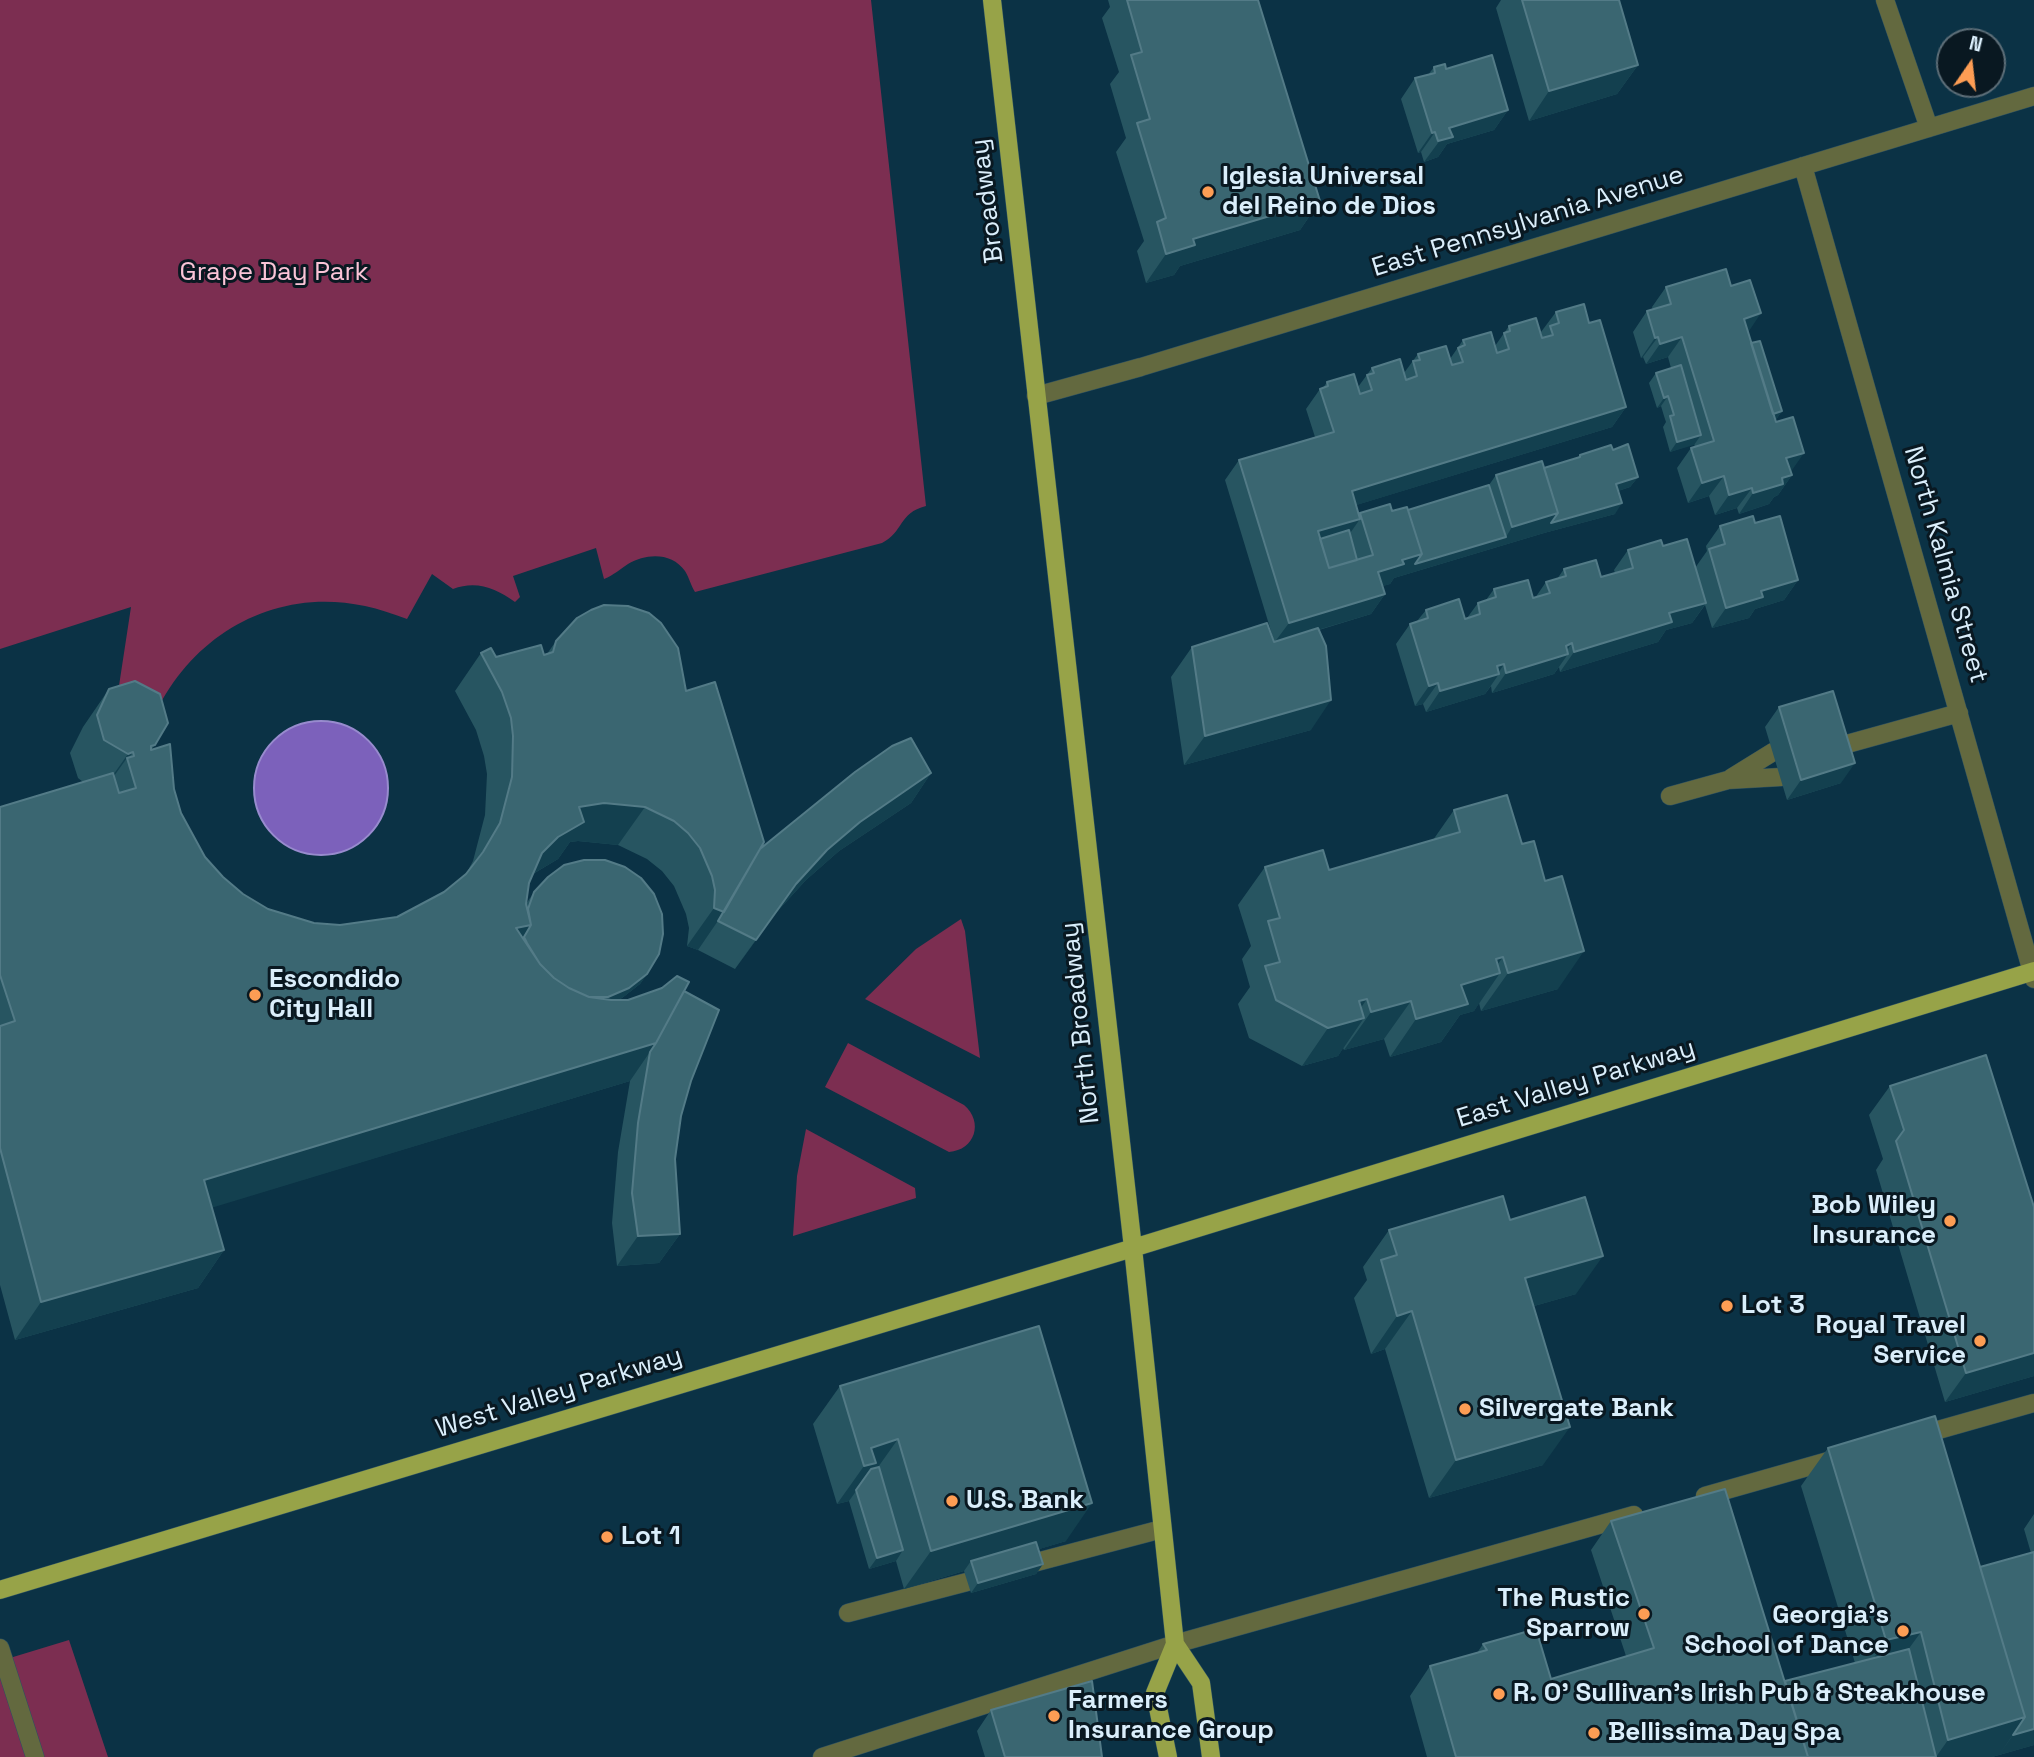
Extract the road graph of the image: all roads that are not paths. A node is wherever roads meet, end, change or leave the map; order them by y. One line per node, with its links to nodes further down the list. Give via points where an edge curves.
1 (992, 0): 6 (main road, Broadway)
2 (1885, 0): 4 (street)
3 (2034, 96): 4 (street, East Pennsylvania Avenue)
4 (1929, 128): 5 (street, East Pennsylvania Avenue)
5 (1803, 166): 6 (street, East Pennsylvania Avenue); 7 (street, North Kalmia Street)
6 (1036, 396): 16 (main road, North Broadway)
7 (1959, 713): 9 (street); 15 (street, North Kalmia Street)
8 (1826, 736): 9 (street)
9 (1847, 744): 11 (street)
10 (1773, 752): 13 (street)
11 (1834, 761)
12 (1781, 777): 13 (street)
13 (1728, 780): 14 (street)
14 (1670, 796)
15 (2033, 974): 16 (main road, East Valley Parkway)
16 (1133, 1248): 22 (main road, North Broadway); 25 (main road, West Valley Parkway)
17 (2034, 1403): 18 (street)
18 (1904, 1440)
19 (1853, 1454): 20 (street)
20 (1695, 1498)
21 (1654, 1510): 27 (street)
22 (1162, 1530): 23 (street); 27 (main road, North Broadway)
23 (1033, 1563)
24 (967, 1582): 26 (street)
25 (0, 1590)
26 (848, 1613)
27 (1175, 1644): 30 (street); 31 (main road, North Broadway, via 1155,1693); 32 (main road, North Broadway, via 1201,1682)
28 (0, 1648): 29 (street)
29 (35, 1757)
30 (822, 1757)
31 (1168, 1757)
32 (1211, 1757)

